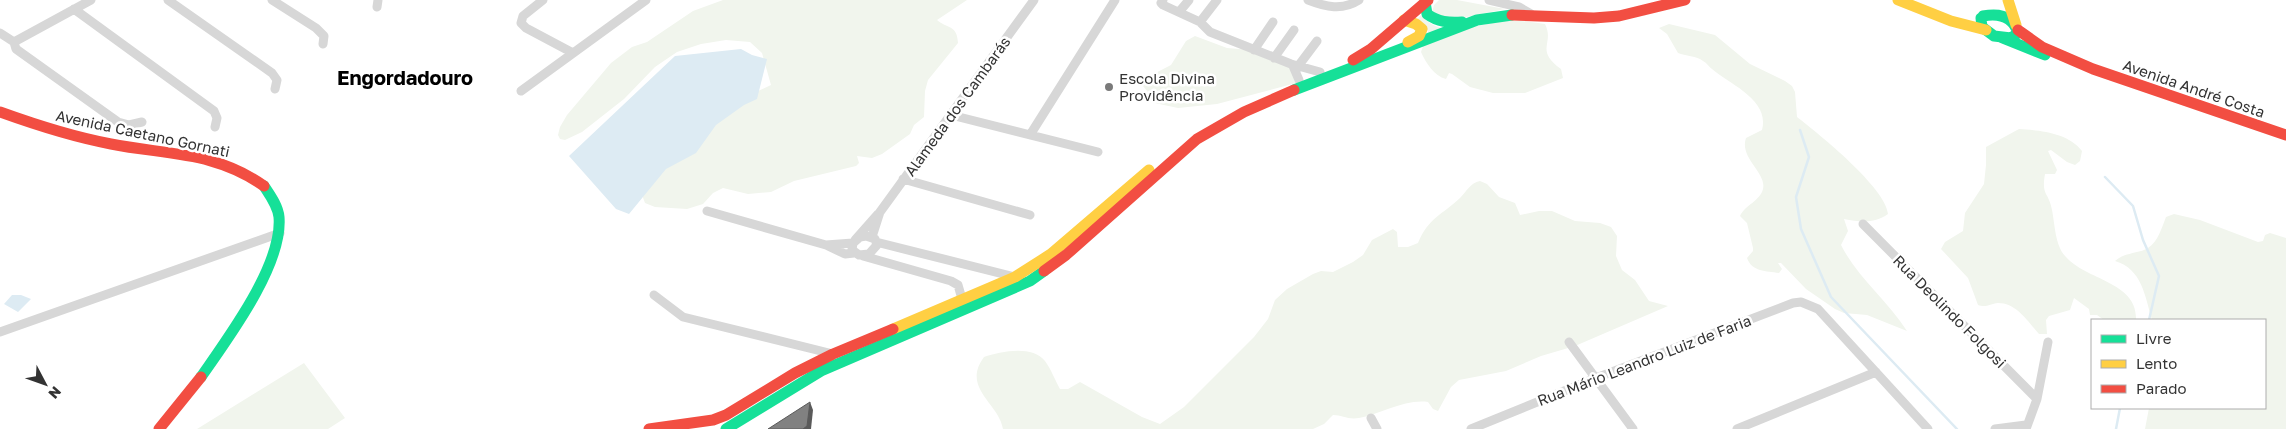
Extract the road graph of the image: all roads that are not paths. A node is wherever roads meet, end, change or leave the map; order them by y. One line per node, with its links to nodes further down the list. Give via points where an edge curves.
1 (91, 0): 20 (street)
2 (168, 0): 43 (street, via 272,73 277,80)
3 (272, 0): 36 (street, via 316,28 324,36)
4 (543, 0): 38 (street, via 523,16 522,23)
5 (646, 0): 38 (street)
6 (1034, 0): 46 (street, Alameda dos Cambarás)
7 (1115, 0): 49 (street)
8 (1163, 0): 21 (street, via 1163,5)
9 (1189, 0): 21 (street)
10 (1216, 0): 27 (street)
11 (1308, 0): 12 (street, via 1330,8 1342,8)
12 (1359, 0)
13 (1489, 0): 22 (street, via 1519,7)
14 (1685, 0): 19 (main road)
15 (1898, 0): 23 (main road)
16 (2008, 0): 29 (main road)
17 (1427, 1): 25 (main road); 26 (main road, via 1427,14 1436,20 1448,23)
18 (1993, 2): 24 (main road)
19 (1668, 3): 22 (main road, via 1619,16 1594,18)
20 (74, 9): 35 (street); 48 (street, via 214,111 217,118)
21 (1179, 12): 27 (street)
22 (1531, 14): 26 (main road)
23 (1941, 16): 24 (main road); 31 (main road)
24 (1982, 17): 29 (main road, via 2000,15); 31 (main road, via 1980,24)
25 (1404, 20): 39 (main road); 39 (main road, via 1420,26 1422,33 1417,38)
26 (1477, 20): 39 (main road)
27 (1200, 22): 37 (street, via 1210,32)
28 (1273, 22): 37 (street)
29 (2017, 28): 33 (main road, via 2016,36); 41 (main road, via 2042,47)
30 (1294, 30): 40 (street)
31 (1986, 30): 33 (main road)
32 (0, 33): 35 (street)
33 (2000, 37): 41 (main road, via 2076,66)
34 (1316, 41): 42 (street)
35 (14, 42): 47 (street, via 16,48 118,122)
36 (323, 44)
37 (1254, 50): 40 (street)
38 (573, 53): 44 (street)
39 (1372, 54): 42 (main road, via 1320,72); 78 (main road, via 1219,124 1066,256 1030,281 821,370)
40 (1274, 58): 42 (street)
41 (2093, 69): 50 (main road, Avenida André Costa)
42 (1296, 70): 64 (main road, via 1189,134 1051,254)
43 (275, 89)
44 (521, 91)
45 (0, 112): 57 (main road, Avenida Caetano Gornati, via 52,130 213,161 245,171 267,188 278,206)
46 (951, 115): 49 (street); 52 (street, Alameda dos Cambarás)
47 (142, 122)
48 (215, 127)
49 (1030, 135): 51 (street)
50 (2286, 135)
51 (1098, 152)
52 (904, 180): 54 (street, Alameda dos Cambarás); 55 (street)
53 (707, 211): 60 (street)
54 (880, 212): 58 (street, Alameda dos Cambarás, via 873,228); 59 (street, Alameda dos Cambarás)
55 (1030, 215)
56 (1863, 224): 73 (street, Rua Deolindo Folgosi)
57 (280, 233): 67 (street); 76 (main road, Avenida Caetano Gornati, via 265,276 190,392)
58 (874, 240): 59 (street, via 860,237); 61 (street, via 876,249); 62 (street)
59 (854, 242): 60 (street); 61 (street, via 852,247)
60 (826, 245): 61 (street, via 845,254)
61 (859, 255): 63 (street)
62 (925, 255): 63 (street); 64 (street)
63 (916, 271): 66 (street, via 958,285)
64 (1015, 278): 66 (main road)
65 (654, 295): 70 (street, via 683,318)
66 (962, 299): 70 (main road)
67 (0, 332)
68 (1569, 342): 72 (street)
69 (2048, 342): 73 (street)
70 (833, 354): 77 (main road, via 726,415 713,420)
71 (1876, 372): 72 (street, Rua Mário Leandro Luiz de Faria, via 1818,309 1810,304 1793,303); 82 (street); 83 (street)
72 (1596, 378): 80 (street, Rua Mário Leandro Luiz de Faria); 81 (street)
73 (2037, 399): 75 (street)
74 (1371, 418): 79 (street)
75 (2026, 427): 84 (street)
76 (159, 429)
77 (649, 429)
78 (726, 429)
79 (1377, 429)
80 (1471, 429)
81 (1633, 429)
82 (1737, 429)
83 (1928, 429)
84 (1995, 429)

